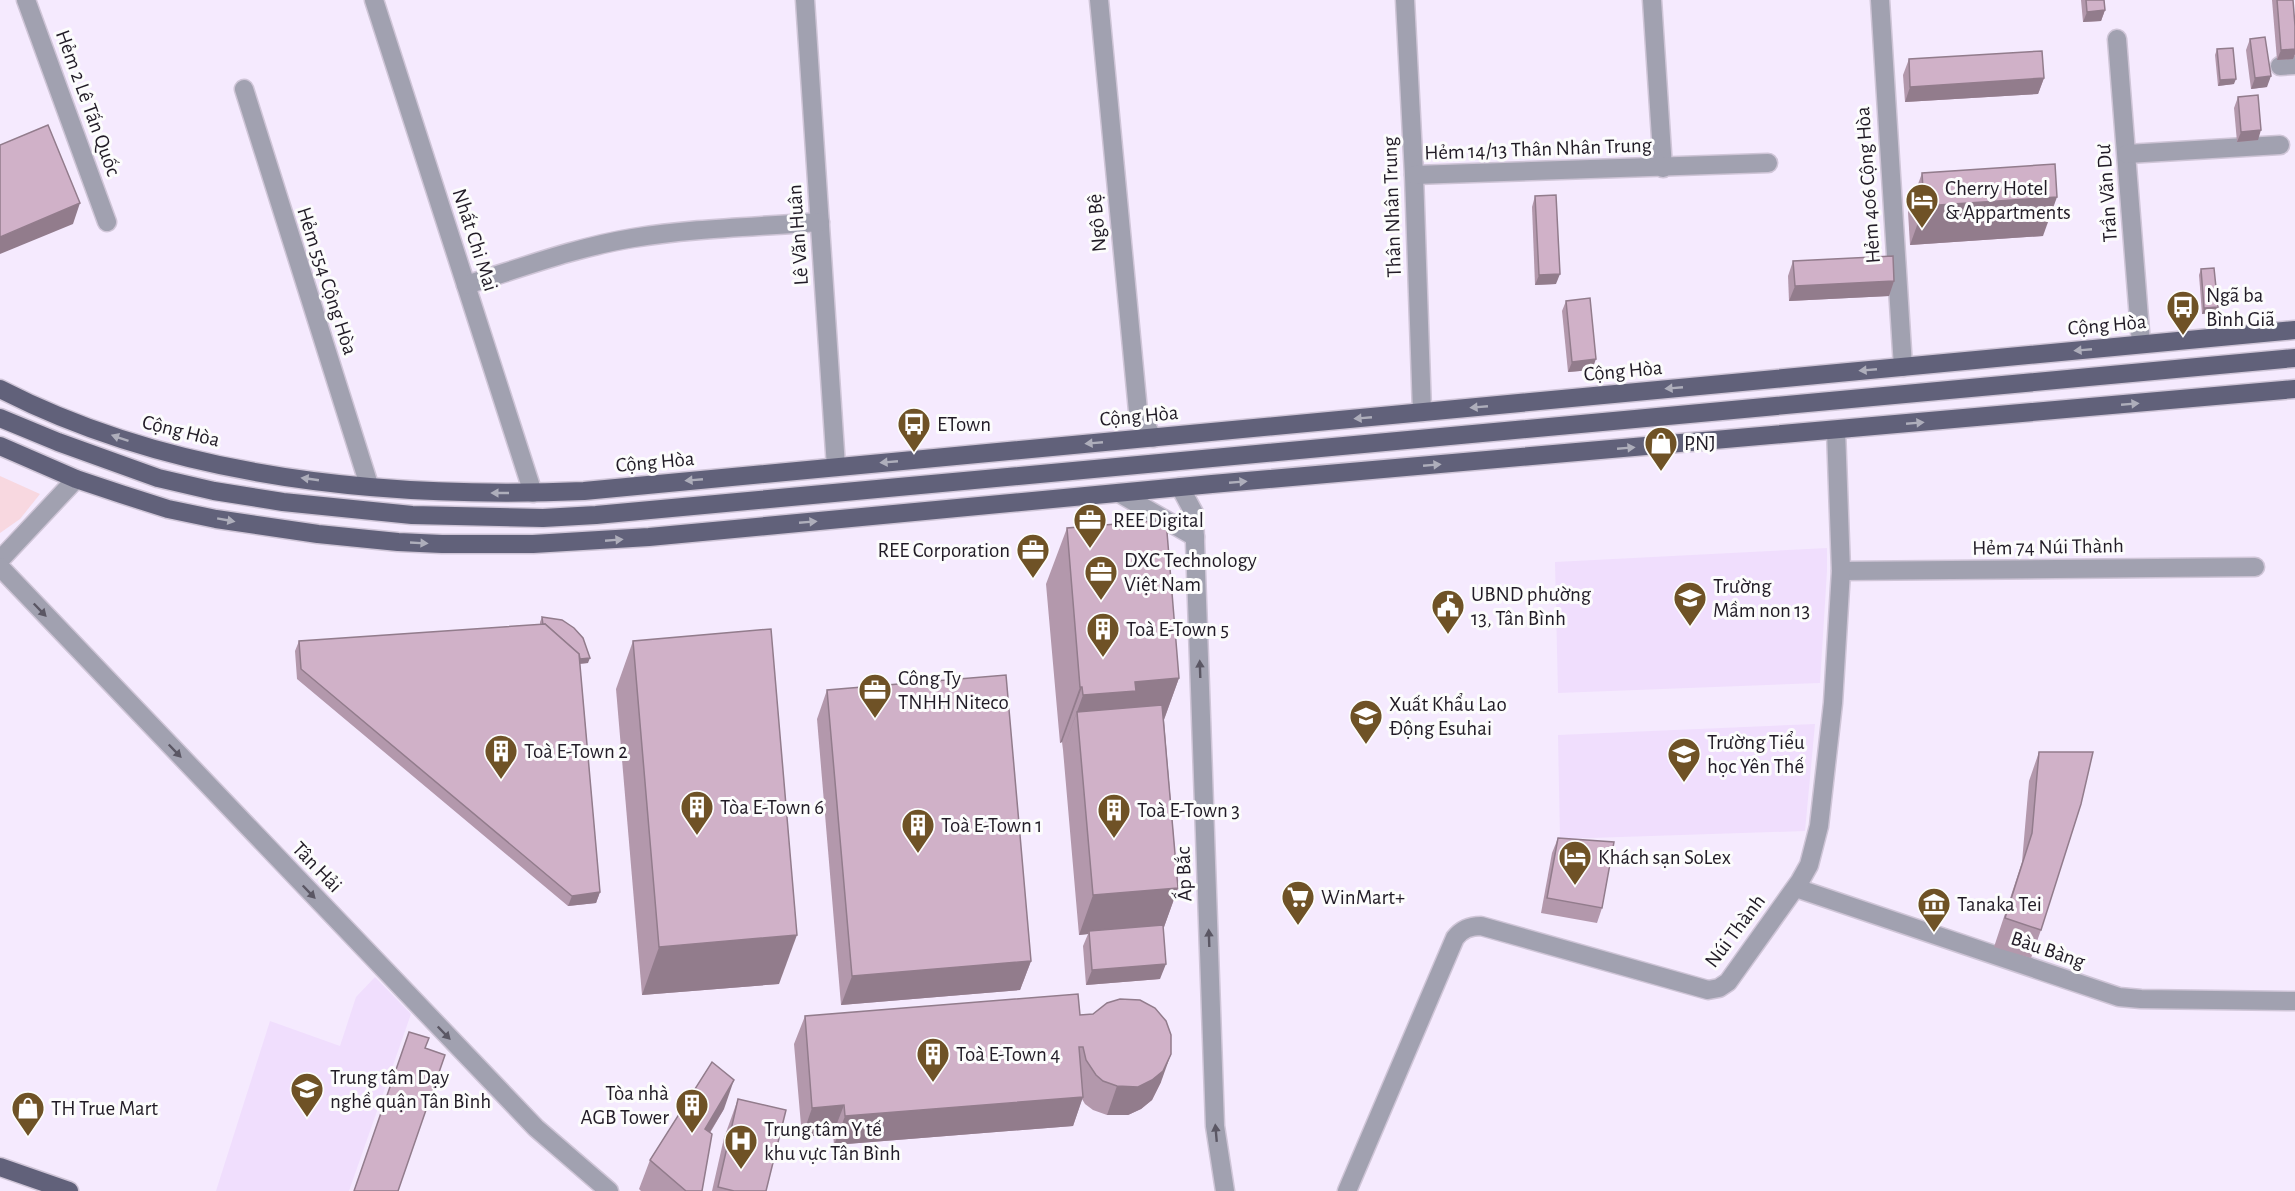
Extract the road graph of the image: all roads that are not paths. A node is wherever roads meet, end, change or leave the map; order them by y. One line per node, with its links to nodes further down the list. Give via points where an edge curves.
1 (26, 0): 15 (street, Hẻm 2 Lê Tấn Quốc)
2 (375, 0): 17 (street, Nhất Chi Mai)
3 (805, 0): 16 (street, Lê Văn Huân)
4 (1099, 0): 27 (street, Ngô Bệ, via 1138,411)
5 (1406, 0): 14 (street, Thân Nhân Trung)
6 (1652, 0): 13 (street, Hẻm 14/13 Thân Nhân Trung)
7 (1880, 0): 21 (street, Hẻm 406 Cộng Hòa)
8 (2117, 39): 11 (street, Trần Văn Dư)
9 (244, 89): 32 (street, Hẻm 554 Cộng Hòa)
10 (2280, 145): 11 (street)
11 (2127, 154): 19 (street, Trần Văn Dư)
12 (1768, 164): 13 (street, Hẻm 14/13 Thân Nhân Trung)
13 (1663, 168): 14 (street, Hẻm 14/13 Thân Nhân Trung)
14 (1414, 175): 24 (street, Thân Nhân Trung)
15 (107, 222)
16 (820, 222): 17 (street, via 632,238); 30 (street, Lê Văn Huân)
17 (466, 285): 34 (street, Nhất Chi Mai)
18 (2295, 330): 19 (main road, Cộng Hòa)
19 (2141, 344): 21 (main road, Cộng Hòa, one-way to 21)
20 (2295, 358): 29 (main road)
21 (1903, 367): 24 (main road, Cộng Hòa, one-way to 24)
22 (0, 389): 32 (main road, Cộng Hòa, one-way to 22, via 253,471 156,450 56,416)
23 (2295, 389): 26 (main road, one-way to 23)
24 (1422, 412): 27 (main road, Cộng Hòa, one-way to 27)
25 (0, 418): 29 (main road, via 158,478 214,491 343,509 436,516 596,515)
26 (1836, 430): 33 (main road, one-way to 26); 40 (street, Núi Thành)
27 (1153, 438): 29 (main road); 30 (main road, Cộng Hòa, one-way to 30)
28 (0, 446): 31 (main road)
29 (1166, 462): 33 (main road)
30 (836, 467): 34 (main road, Cộng Hòa, one-way to 34)
31 (76, 479): 35 (main road, one-way to 35, via 168,509 216,519 318,534 442,544 598,541); 37 (street)
32 (369, 485): 34 (main road, Cộng Hòa, one-way to 32)
33 (1180, 487): 35 (main road); 36 (street, Ấp Bắc, via 1194,513)
34 (533, 493)
35 (1119, 493): 36 (street)
36 (1195, 537): 46 (street, Ấp Bắc, one-way to 36, via 1215,1126)
37 (0, 560)
38 (0, 567): 45 (street, Tân Hải, one-way to 45, via 536,1128)
39 (2254, 567): 40 (street, Hẻm 74 Núi Thành)
40 (1841, 571): 41 (street, Núi Thành, via 1833,703 1819,826 1809,865)
41 (1796, 888): 42 (street, Bàu Bàng, via 2119,997); 47 (street, Núi Thành, via 1728,982 1708,990 1481,926 1460,932)
42 (2295, 1001)
43 (0, 1167): 44 (main road)
44 (69, 1191)
45 (609, 1191)
46 (1225, 1191)
47 (1347, 1191)

